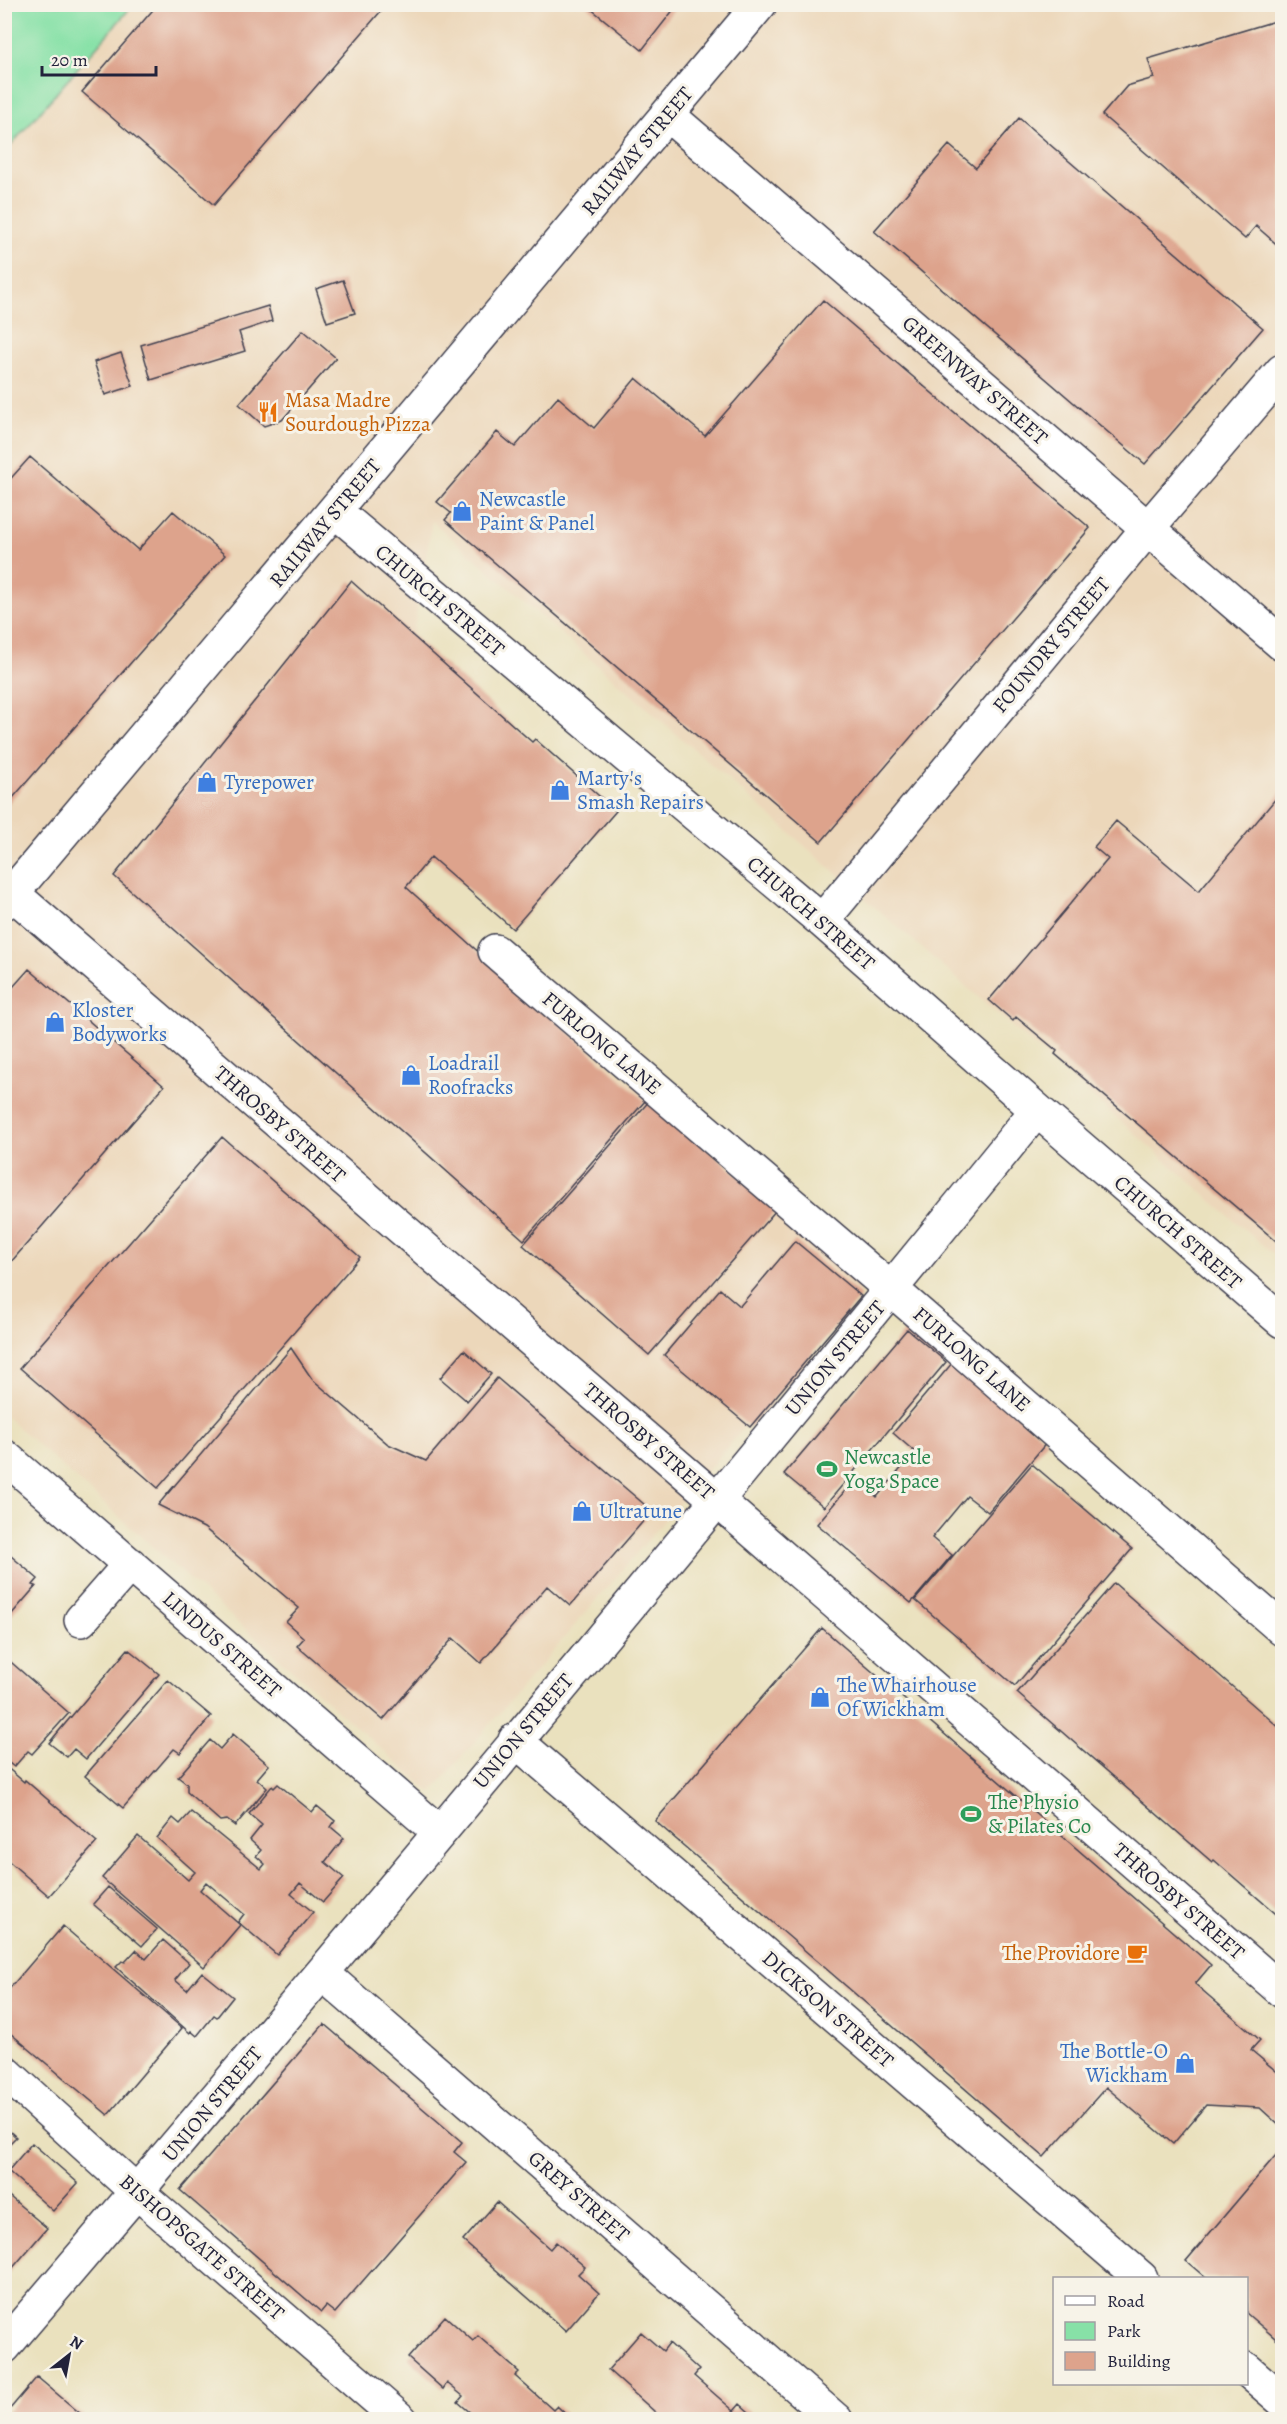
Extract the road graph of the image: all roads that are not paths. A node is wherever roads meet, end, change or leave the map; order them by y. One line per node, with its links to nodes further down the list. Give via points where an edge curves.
1 (760, 4): 2 (street, RAILWAY STREET)
2 (668, 115): 4 (street, RAILWAY STREET); 5 (street, GREENWAY STREET)
3 (1282, 371): 5 (street, FOUNDRY STREET)
4 (335, 511): 7 (street, RAILWAY STREET); 8 (street, CHURCH STREET)
5 (1148, 528): 6 (street, GREENWAY STREET); 8 (street, FOUNDRY STREET)
6 (1282, 644)
7 (8, 898): 14 (street, THROSBY STREET)
8 (822, 921): 10 (street, CHURCH STREET)
9 (495, 951): 11 (street, FURLONG LANE)
10 (1037, 1110): 11 (street, UNION STREET); 12 (street, CHURCH STREET)
11 (891, 1289): 14 (street, UNION STREET); 17 (street, FURLONG LANE)
12 (1282, 1321)
13 (4, 1456): 15 (street, LINDUS STREET)
14 (717, 1500): 18 (street, UNION STREET); 21 (street, THROSBY STREET)
15 (130, 1564): 16 (street); 19 (street, LINDUS STREET)
16 (81, 1620)
17 (1282, 1629)
18 (515, 1740): 19 (street, UNION STREET); 24 (street, DICKSON STREET)
19 (439, 1832): 20 (street, UNION STREET)
20 (322, 1973): 23 (street, UNION STREET); 29 (street, GREY STREET)
21 (1282, 1991)
22 (4, 2071): 23 (street, BISHOPSGATE STREET)
23 (137, 2192): 25 (street, UNION STREET); 28 (street, BISHOPSGATE STREET)
24 (1140, 2277)
25 (4, 2347)
26 (1248, 2371): 27 (street)
27 (1282, 2400)
28 (401, 2420)
29 (836, 2420)

